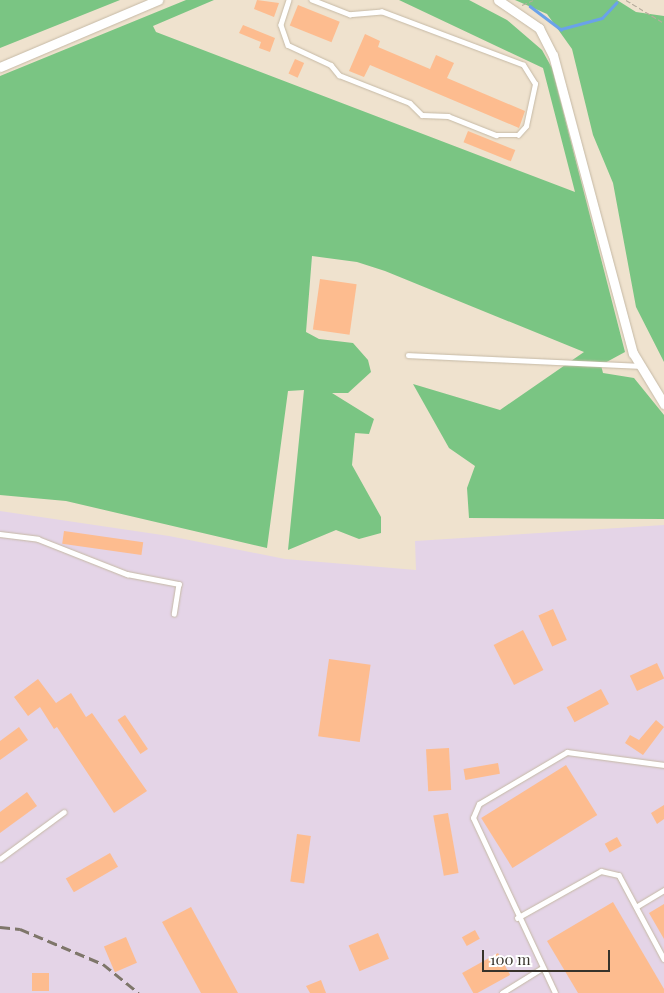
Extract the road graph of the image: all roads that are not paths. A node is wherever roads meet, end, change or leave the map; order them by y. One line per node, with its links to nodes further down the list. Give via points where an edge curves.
1 (158, 0): 5 (street)
2 (289, 0): 3 (lane, via 281,25 288,45 331,65 339,75 410,103 422,115 448,116 496,135 518,135 526,126 535,84 523,65 382,12 350,14)
3 (312, 0)
4 (498, 0): 7 (street, via 516,9 539,28 553,55 621,314)
5 (0, 67)
6 (408, 355): 7 (lane)
7 (640, 366): 8 (street)
8 (664, 404)
9 (0, 534): 10 (lane, via 38,540 127,574 179,584)
10 (174, 614)
11 (664, 765): 16 (lane, via 567,752 479,804 473,818)
12 (64, 812): 13 (lane)
13 (0, 859)
14 (664, 890): 15 (lane)
15 (636, 907): 16 (lane, via 619,876 601,871); 17 (lane)
16 (517, 918): 18 (lane)
17 (664, 959)
18 (542, 968): 19 (lane); 20 (lane)
19 (502, 993)
20 (556, 993)

